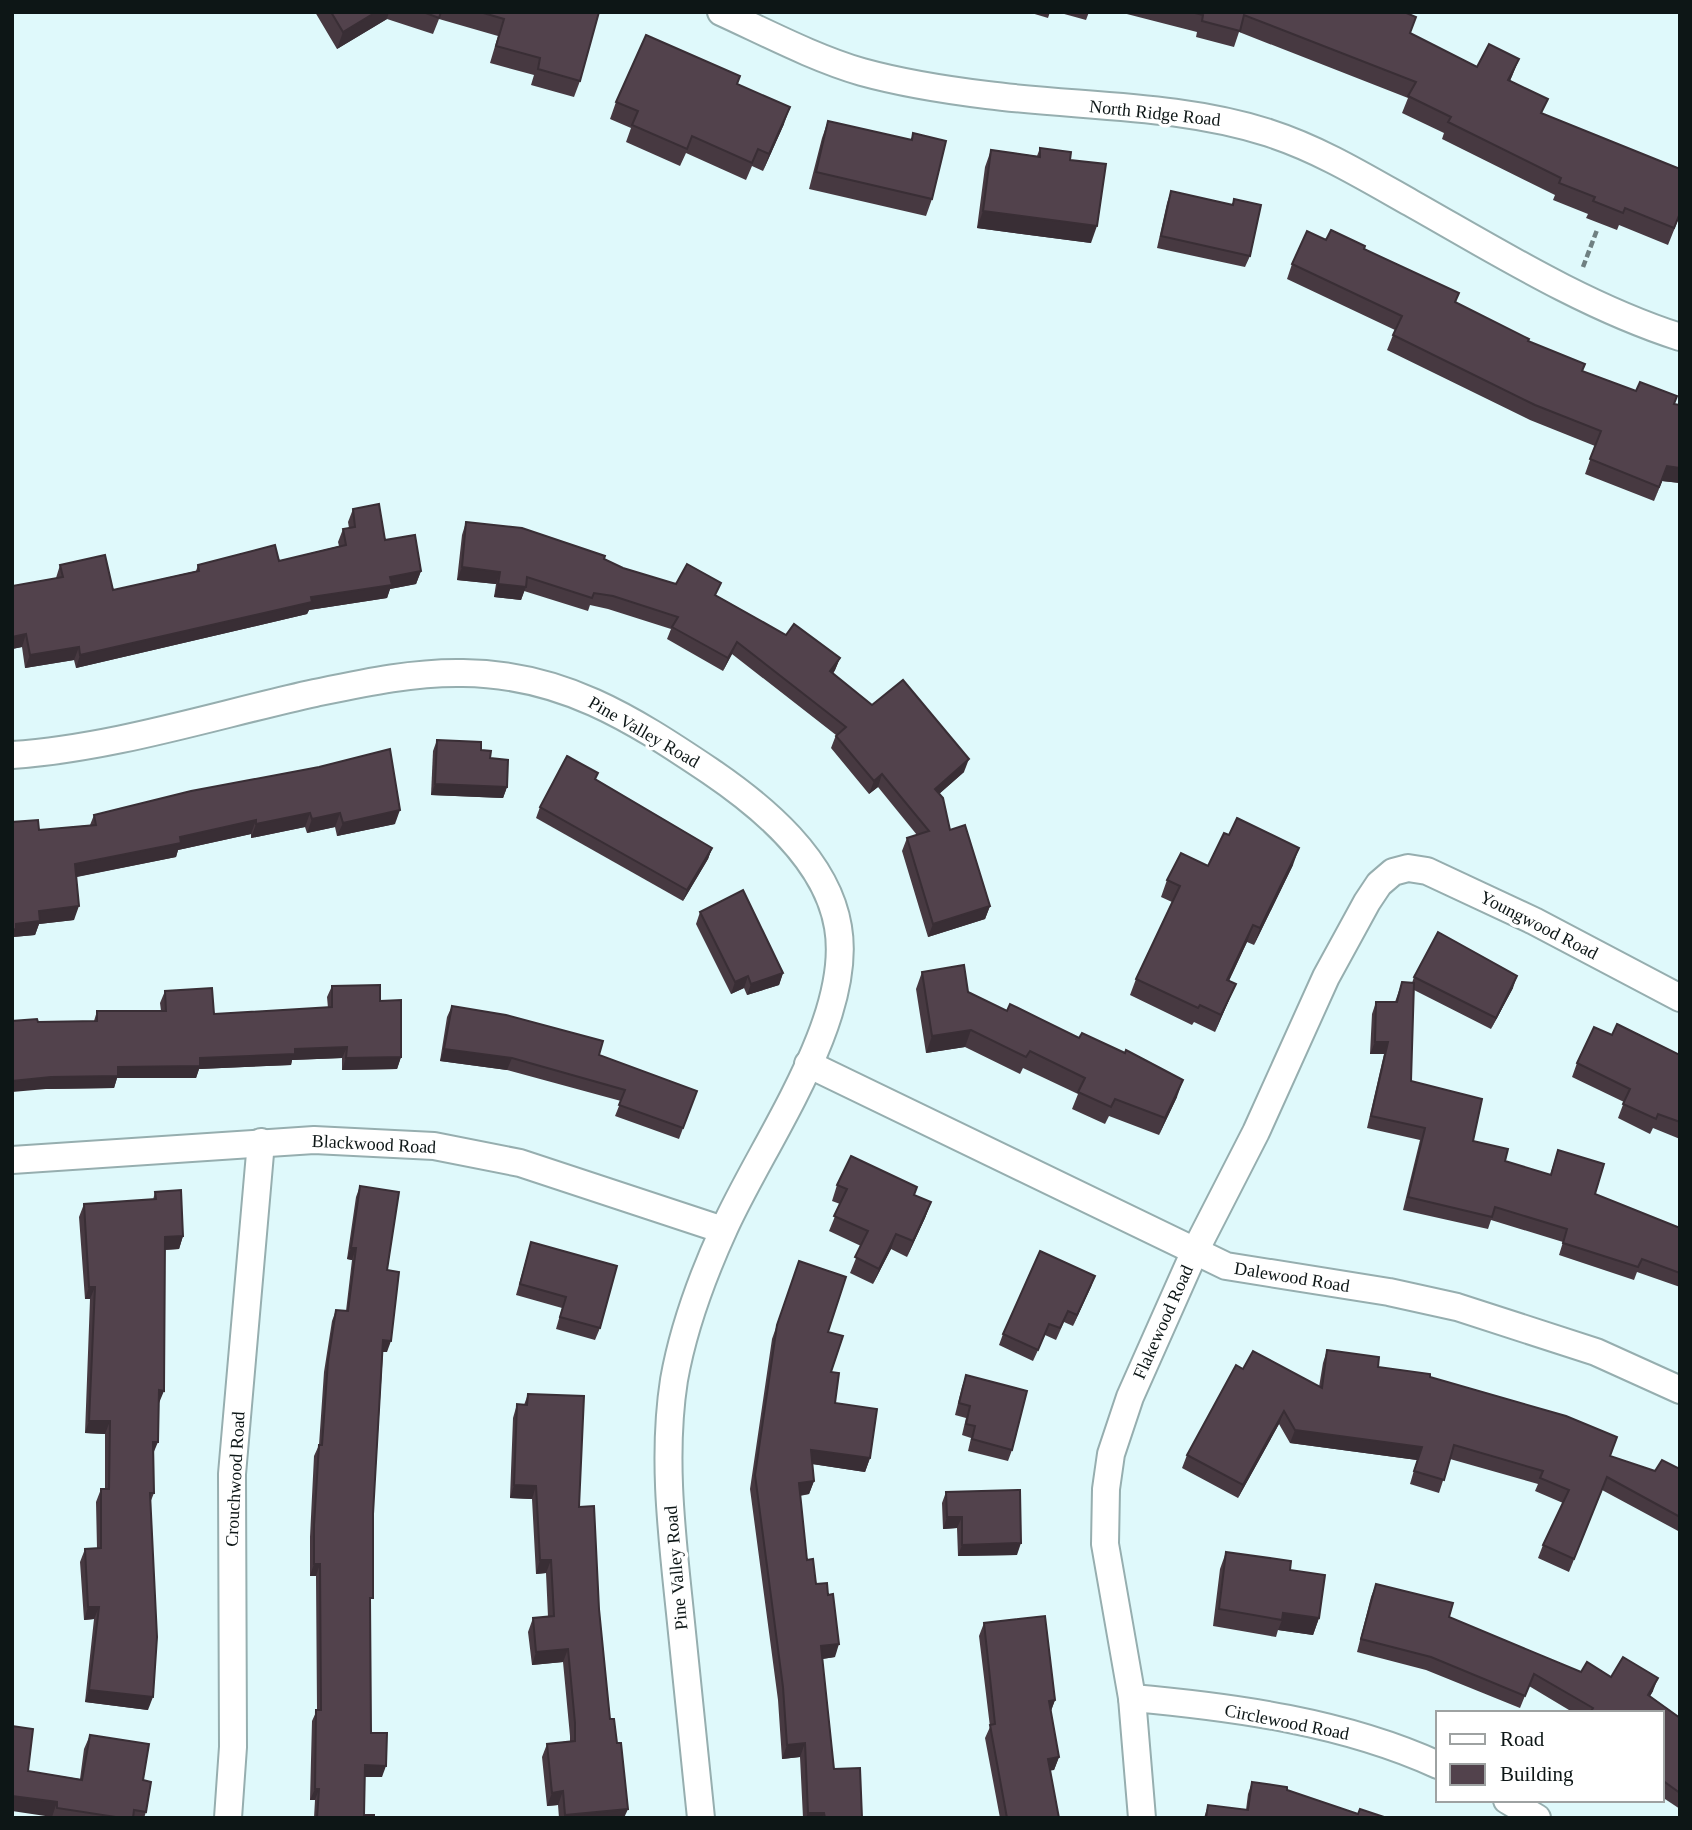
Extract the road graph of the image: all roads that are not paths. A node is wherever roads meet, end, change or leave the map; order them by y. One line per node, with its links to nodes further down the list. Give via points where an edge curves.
1 (721, 12): 2 (street, North Ridge Road, via 861,71 906,82 986,95 1192,115 1273,134 1344,165 1615,312)
2 (1680, 337)
3 (12, 755): 6 (street, Pine Valley Road, via 103,742 405,676 463,673 513,677 605,705 720,778 762,812 814,866 838,927 839,967 831,1012)
4 (1393, 872): 5 (street, Youngwood Road, via 1427,871); 10 (street, Flakewood Road, via 1378,884 1326,977 1256,1132)
5 (1680, 998)
6 (808, 1064): 9 (street, Pine Valley Road); 10 (street, Dalewood Road)
7 (261, 1142): 8 (street, Blackwood Road); 9 (street, Blackwood Road, via 383,1141 496,1157); 15 (street, Crouchwood Road, via 232,1474 233,1747)
8 (12, 1160)
9 (723, 1230): 16 (street, Pine Valley Road, via 675,1374 668,1453)
10 (1194, 1252): 11 (street, Dalewood Road, via 1226,1266 1457,1307 1596,1352); 12 (street, Flakewood Road, via 1130,1397 1111,1454 1105,1544)
11 (1680, 1390)
12 (1132, 1698): 13 (street, Circlewood Road, via 1233,1710 1324,1728); 17 (street, Flakewood Road)
13 (1436, 1764)
14 (1510, 1802): 18 (street)
15 (228, 1818)
16 (701, 1818)
17 (1142, 1818)
18 (1536, 1818)

